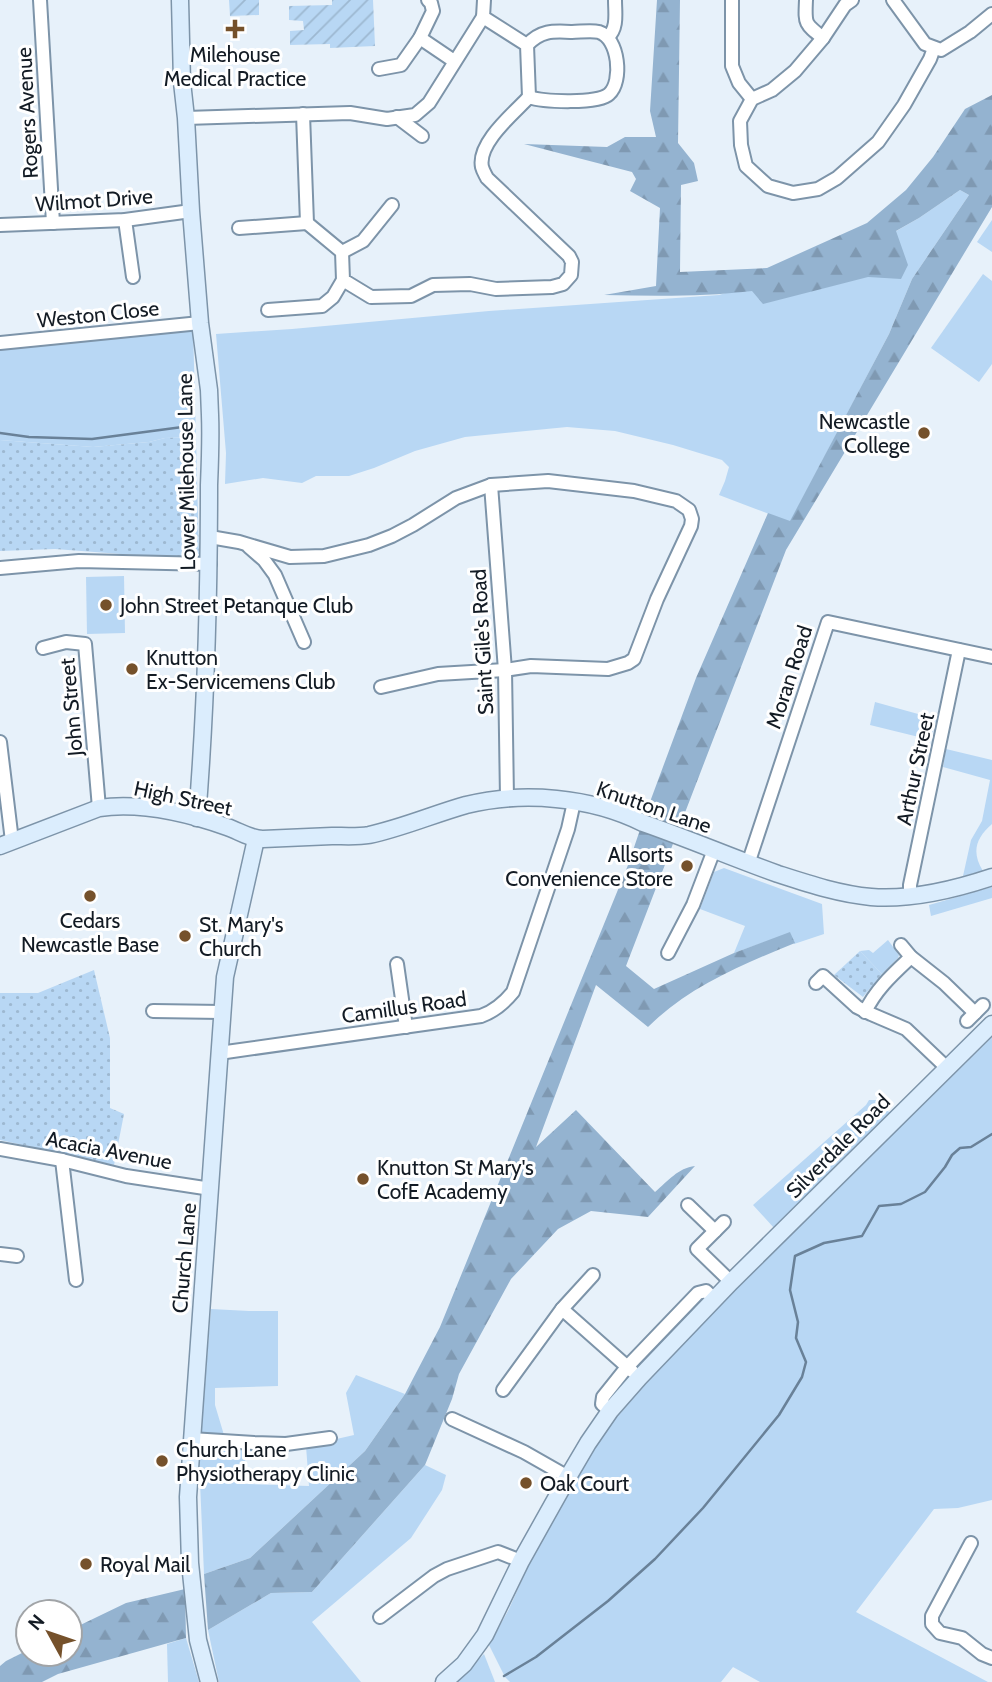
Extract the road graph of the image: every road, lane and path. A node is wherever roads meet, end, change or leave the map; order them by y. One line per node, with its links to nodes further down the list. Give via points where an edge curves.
1 (40, 0): 28 (street, Rogers Avenue)
2 (180, 0): 23 (main road, Lower Milehouse Lane)
3 (428, 0): 13 (street, via 433,11)
4 (484, 0): 11 (street)
5 (615, 0): 12 (street, via 615,23)
6 (732, 0): 20 (street, via 732,66)
7 (806, 0): 14 (street, via 805,20)
8 (852, 0): 14 (street)
9 (893, 0): 16 (street, via 925,44)
10 (992, 14): 16 (street, via 952,44)
11 (483, 17): 15 (street); 17 (street)
12 (608, 37): 15 (street, via 600,32 548,31); 19 (street, via 617,59 614,88 607,97 539,101)
13 (420, 38): 17 (street); 18 (street, via 401,65)
14 (823, 38): 20 (street, via 795,71)
15 (527, 45): 19 (street)
16 (934, 48): 20 (street, via 878,142 818,189 793,193 768,186 746,166 740,121)
17 (454, 61): 22 (street, via 429,103 415,115)
18 (379, 69)
19 (529, 97): 34 (street, via 489,140 482,166 487,178 569,256 573,268 568,280 552,287 433,285 400,298 368,296)
20 (752, 99)
21 (303, 114): 22 (street); 23 (street); 29 (street)
22 (397, 117): 24 (street)
23 (186, 118): 26 (main road, Lower Milehouse Lane)
24 (422, 136)
25 (392, 205): 32 (street, via 363,241)
26 (191, 211): 27 (street, Wilmot Drive); 38 (main road, Lower Milehouse Lane)
27 (125, 220): 28 (street, Wilmot Drive); 33 (street)
28 (53, 223): 30 (street, Wilmot Drive)
29 (307, 223): 31 (street); 32 (street)
30 (0, 225)
31 (239, 228)
32 (342, 251): 34 (street)
33 (133, 277)
34 (343, 280): 36 (street, via 322,306)
35 (302, 293): 36 (street)
36 (303, 307): 37 (street)
37 (268, 310)
38 (200, 323): 39 (street, Weston Close); 41 (main road, Lower Milehouse Lane, via 209,390)
39 (0, 343)
40 (491, 485): 43 (street, via 456,498 369,545 324,556); 51 (street, Saint Gile's Road); 51 (street, via 548,481 634,491 676,501 689,510 692,519 634,659 608,669 531,666)
41 (210, 537): 42 (street); 44 (main road, Lower Milehouse Lane)
42 (248, 546): 43 (street); 46 (street)
43 (290, 556): 46 (street)
44 (210, 565): 45 (street, via 79,561); 57 (main road, Lower Milehouse Lane)
45 (0, 568)
46 (275, 575): 47 (street)
47 (304, 642)
48 (43, 648): 56 (street, John Street, via 66,642 85,644)
49 (959, 650): 50 (street, Moran Road); 61 (street, Moran Road, via 828,622); 63 (street, Arthur Street)
50 (992, 657)
51 (505, 670): 52 (street, via 438,674); 54 (street, Saint Gile's Road)
52 (380, 687)
53 (0, 742): 59 (street)
54 (507, 798): 55 (main road, Knutton Lane); 58 (main road, Knutton Lane, via 467,805 368,835)
55 (574, 802): 60 (main road, Knutton Lane, via 630,816); 74 (street, Camillus Road, via 513,992 504,1004 481,1016)
56 (99, 808): 57 (main road, High Street, via 138,806); 59 (main road, High Street)
57 (197, 818): 58 (main road, High Street)
58 (256, 839): 70 (main road, Church Lane, via 225,978)
59 (6, 843)
60 (713, 850): 61 (main road, Knutton Lane); 65 (street, via 693,905)
61 (748, 864): 63 (main road, Knutton Lane, via 835,891)
62 (992, 877): 63 (main road, Knutton Lane)
63 (911, 896)
64 (901, 945): 66 (street)
65 (668, 953)
66 (911, 957): 71 (street, via 881,986); 72 (street)
67 (397, 964): 74 (street)
68 (816, 983): 71 (street, via 823,976)
69 (153, 1011): 70 (street)
70 (222, 1012): 75 (main road, Church Lane)
71 (865, 1012): 76 (street, via 906,1029)
72 (975, 1013)
73 (992, 1024): 76 (main road, Silverdale Road)
74 (406, 1027): 75 (street, Camillus Road)
75 (219, 1053): 79 (main road, Church Lane)
76 (947, 1068): 85 (main road, Silverdale Road)
77 (0, 1149): 78 (street, Acacia Avenue)
78 (62, 1160): 79 (street, Acacia Avenue); 84 (street)
79 (211, 1189): 91 (main road, Church Lane)
80 (688, 1205): 85 (street, via 719,1226 697,1249)
81 (0, 1254): 82 (street)
82 (17, 1256)
83 (593, 1275): 86 (street)
84 (76, 1280)
85 (730, 1282): 87 (main road, Silverdale Road, via 710,1295)
86 (562, 1309): 87 (street); 88 (street)
87 (634, 1372): 92 (main road, Silverdale Road, via 606,1407)
88 (503, 1390)
89 (452, 1419): 92 (street)
90 (330, 1438): 91 (street, via 286,1444)
91 (191, 1439): 97 (main road, Church Lane, via 190,1563 198,1640)
92 (568, 1476): 94 (main road, Silverdale Road)
93 (972, 1551): 96 (street, via 932,1616 932,1624 940,1633 962,1638)
94 (521, 1561): 95 (street, via 498,1552 447,1569); 98 (main road, Silverdale Road, via 478,1645)
95 (380, 1617)
96 (992, 1658)
97 (209, 1682)
98 (444, 1682)

